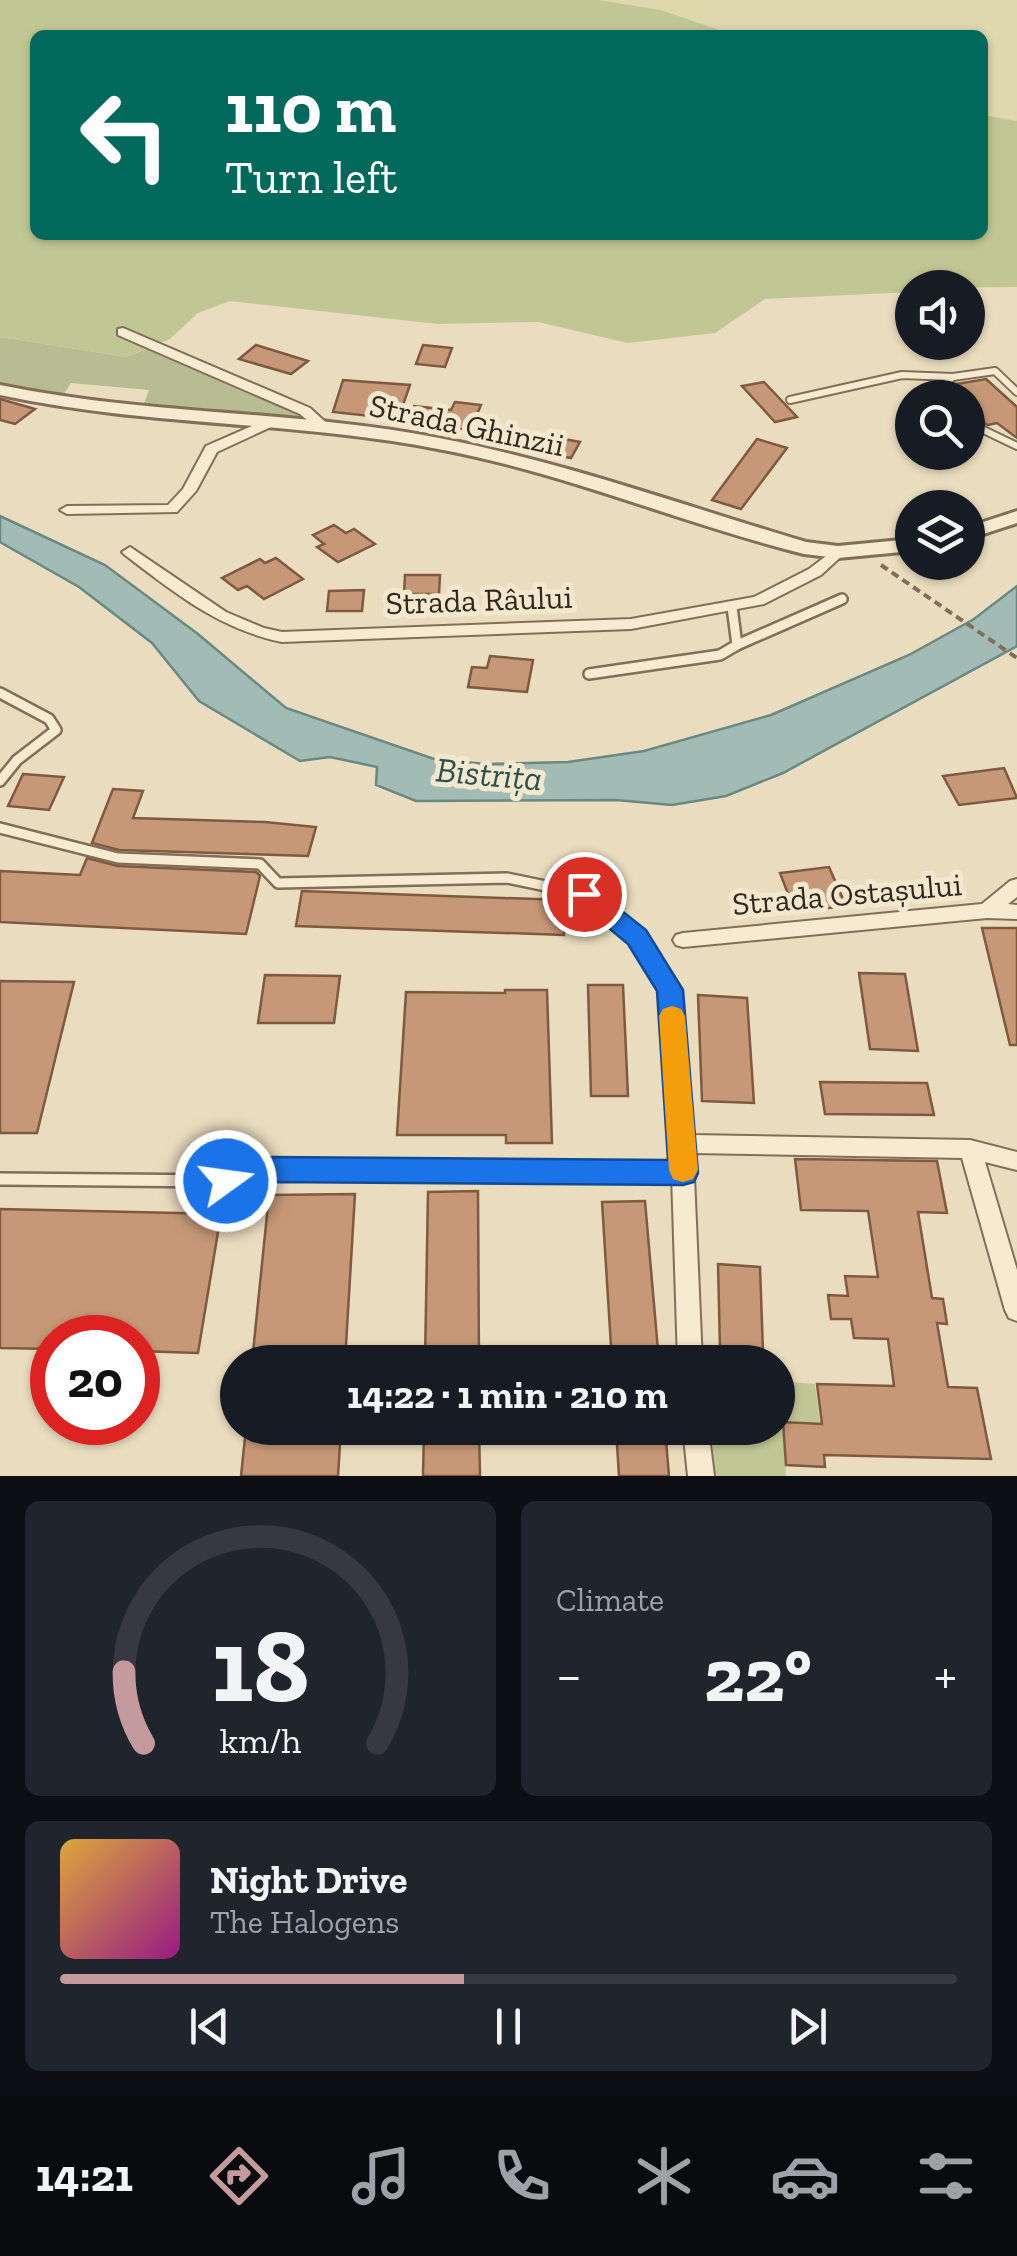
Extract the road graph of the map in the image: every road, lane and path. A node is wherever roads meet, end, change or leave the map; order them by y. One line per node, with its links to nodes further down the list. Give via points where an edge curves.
1 (123, 332): 8 (street, via 305,411)
2 (953, 377): 3 (lane); 5 (lane, via 995,372); 6 (lane, via 902,375)
3 (949, 380)
4 (0, 390): 7 (street, Strada Ghinzii, via 57,402)
5 (1017, 392)
6 (790, 400)
7 (268, 422): 8 (street, Strada Ghinzii); 11 (street, via 211,449 172,508)
8 (325, 428): 16 (street, Strada Ghinzii, via 524,462 784,544)
9 (985, 430): 10 (lane)
10 (1017, 446)
11 (67, 510)
12 (1017, 517): 13 (street)
13 (985, 527)
14 (895, 547): 16 (street, Strada Ghinzii)
15 (130, 552): 19 (street, Strada Râului, via 215,614 282,637 632,624)
16 (838, 552): 19 (street, Strada Râului, via 781,590)
17 (883, 568): 21 (path)
18 (842, 599): 20 (lane)
19 (732, 607): 20 (lane)
20 (737, 644): 22 (lane, via 696,660)
21 (1017, 658)
22 (589, 674)
23 (0, 693): 24 (lane, via 56,730)
24 (0, 781)
25 (0, 828): 30 (lane, via 118,858 260,864 278,883 507,878 584,894 637,937)
26 (1017, 886): 27 (street)
27 (987, 911): 28 (street, Strada Ostașului); 29 (street, Strada Ostașului)
28 (1017, 912)
29 (683, 940)
30 (670, 990): 31 (street)
31 (682, 1144): 32 (street); 34 (street)
32 (970, 1149): 33 (street); 36 (street)
33 (1017, 1161)
34 (683, 1173): 35 (lane, via 272,1169 226,1181); 37 (street)
35 (0, 1180)
36 (1017, 1310)
37 (689, 1345)
38 (698, 1445): 39 (street)
39 (702, 1476)

